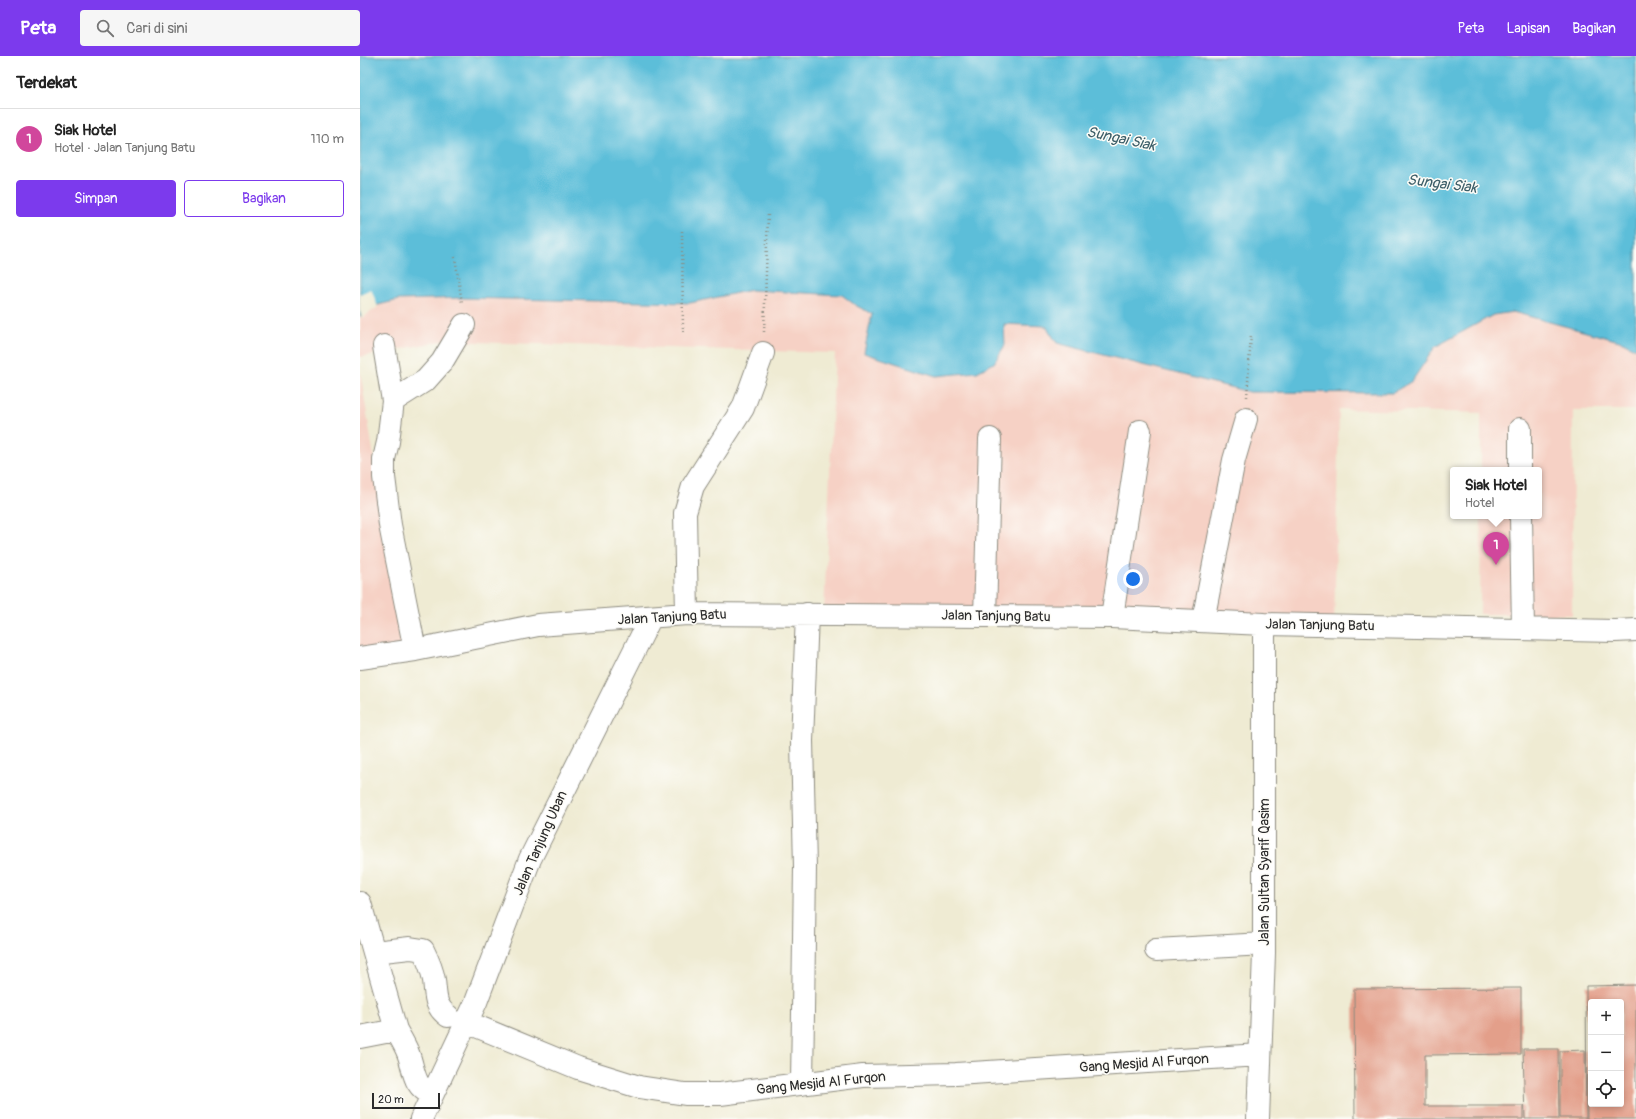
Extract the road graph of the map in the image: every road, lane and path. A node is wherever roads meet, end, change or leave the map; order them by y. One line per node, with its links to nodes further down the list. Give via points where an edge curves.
1 (768, 213): 8 (path)
2 (682, 230): 5 (path)
3 (455, 257): 4 (path)
4 (464, 325): 9 (street, via 442,362 426,380)
5 (684, 334)
6 (1250, 334): 10 (path)
7 (384, 346): 9 (street)
8 (763, 353): 16 (street, via 743,408 692,486 685,513)
9 (393, 401): 25 (street, via 384,459 384,478 390,525)
10 (1246, 419): 21 (street, via 1234,460)
11 (1520, 429): 14 (street)
12 (1140, 431): 20 (street)
13 (990, 439): 19 (street)
14 (1520, 467)
15 (1521, 519): 23 (street)
16 (687, 614): 17 (street, Jalan Tanjung Batu); 18 (street, Jalan Tanjung Batu)
17 (807, 614): 19 (street, Jalan Tanjung Batu); 35 (street, via 802,741 805,866)
18 (651, 616): 25 (street, Jalan Tanjung Batu, via 538,625); 31 (street, Jalan Tanjung Uban, via 530,859 476,1002)
19 (985, 616): 20 (street, Jalan Tanjung Batu)
20 (1112, 617): 21 (street, Jalan Tanjung Batu)
21 (1203, 621): 22 (street, Jalan Tanjung Batu)
22 (1264, 624): 23 (street, Jalan Tanjung Batu); 28 (street, Jalan Sultan Syarif Qasim)
23 (1523, 629): 24 (street, Jalan Tanjung Batu)
24 (1636, 630)
25 (415, 650): 26 (street, Jalan Tanjung Batu)
26 (360, 658)
27 (360, 903): 30 (street)
28 (1264, 944): 29 (street); 34 (street, Jalan Sultan Syarif Qasim)
29 (1156, 950)
30 (374, 952): 31 (street, via 410,948 423,950 430,962 436,998 441,1011); 32 (street)
31 (460, 1019): 35 (street, Gang Mesjid Al Furqon, via 578,1068 639,1087 685,1094 720,1094); 36 (street, Jalan Tanjung Uban)
32 (396, 1030): 33 (street); 36 (street, via 408,1052 415,1080)
33 (360, 1037)
34 (1260, 1055): 35 (street, Gang Mesjid Al Furqon, via 956,1074 863,1076); 38 (street, Jalan Sultan Syarif Qasim)
35 (802, 1084)
36 (432, 1096): 37 (street, Jalan Tanjung Uban)
37 (421, 1119)
38 (1258, 1119)

